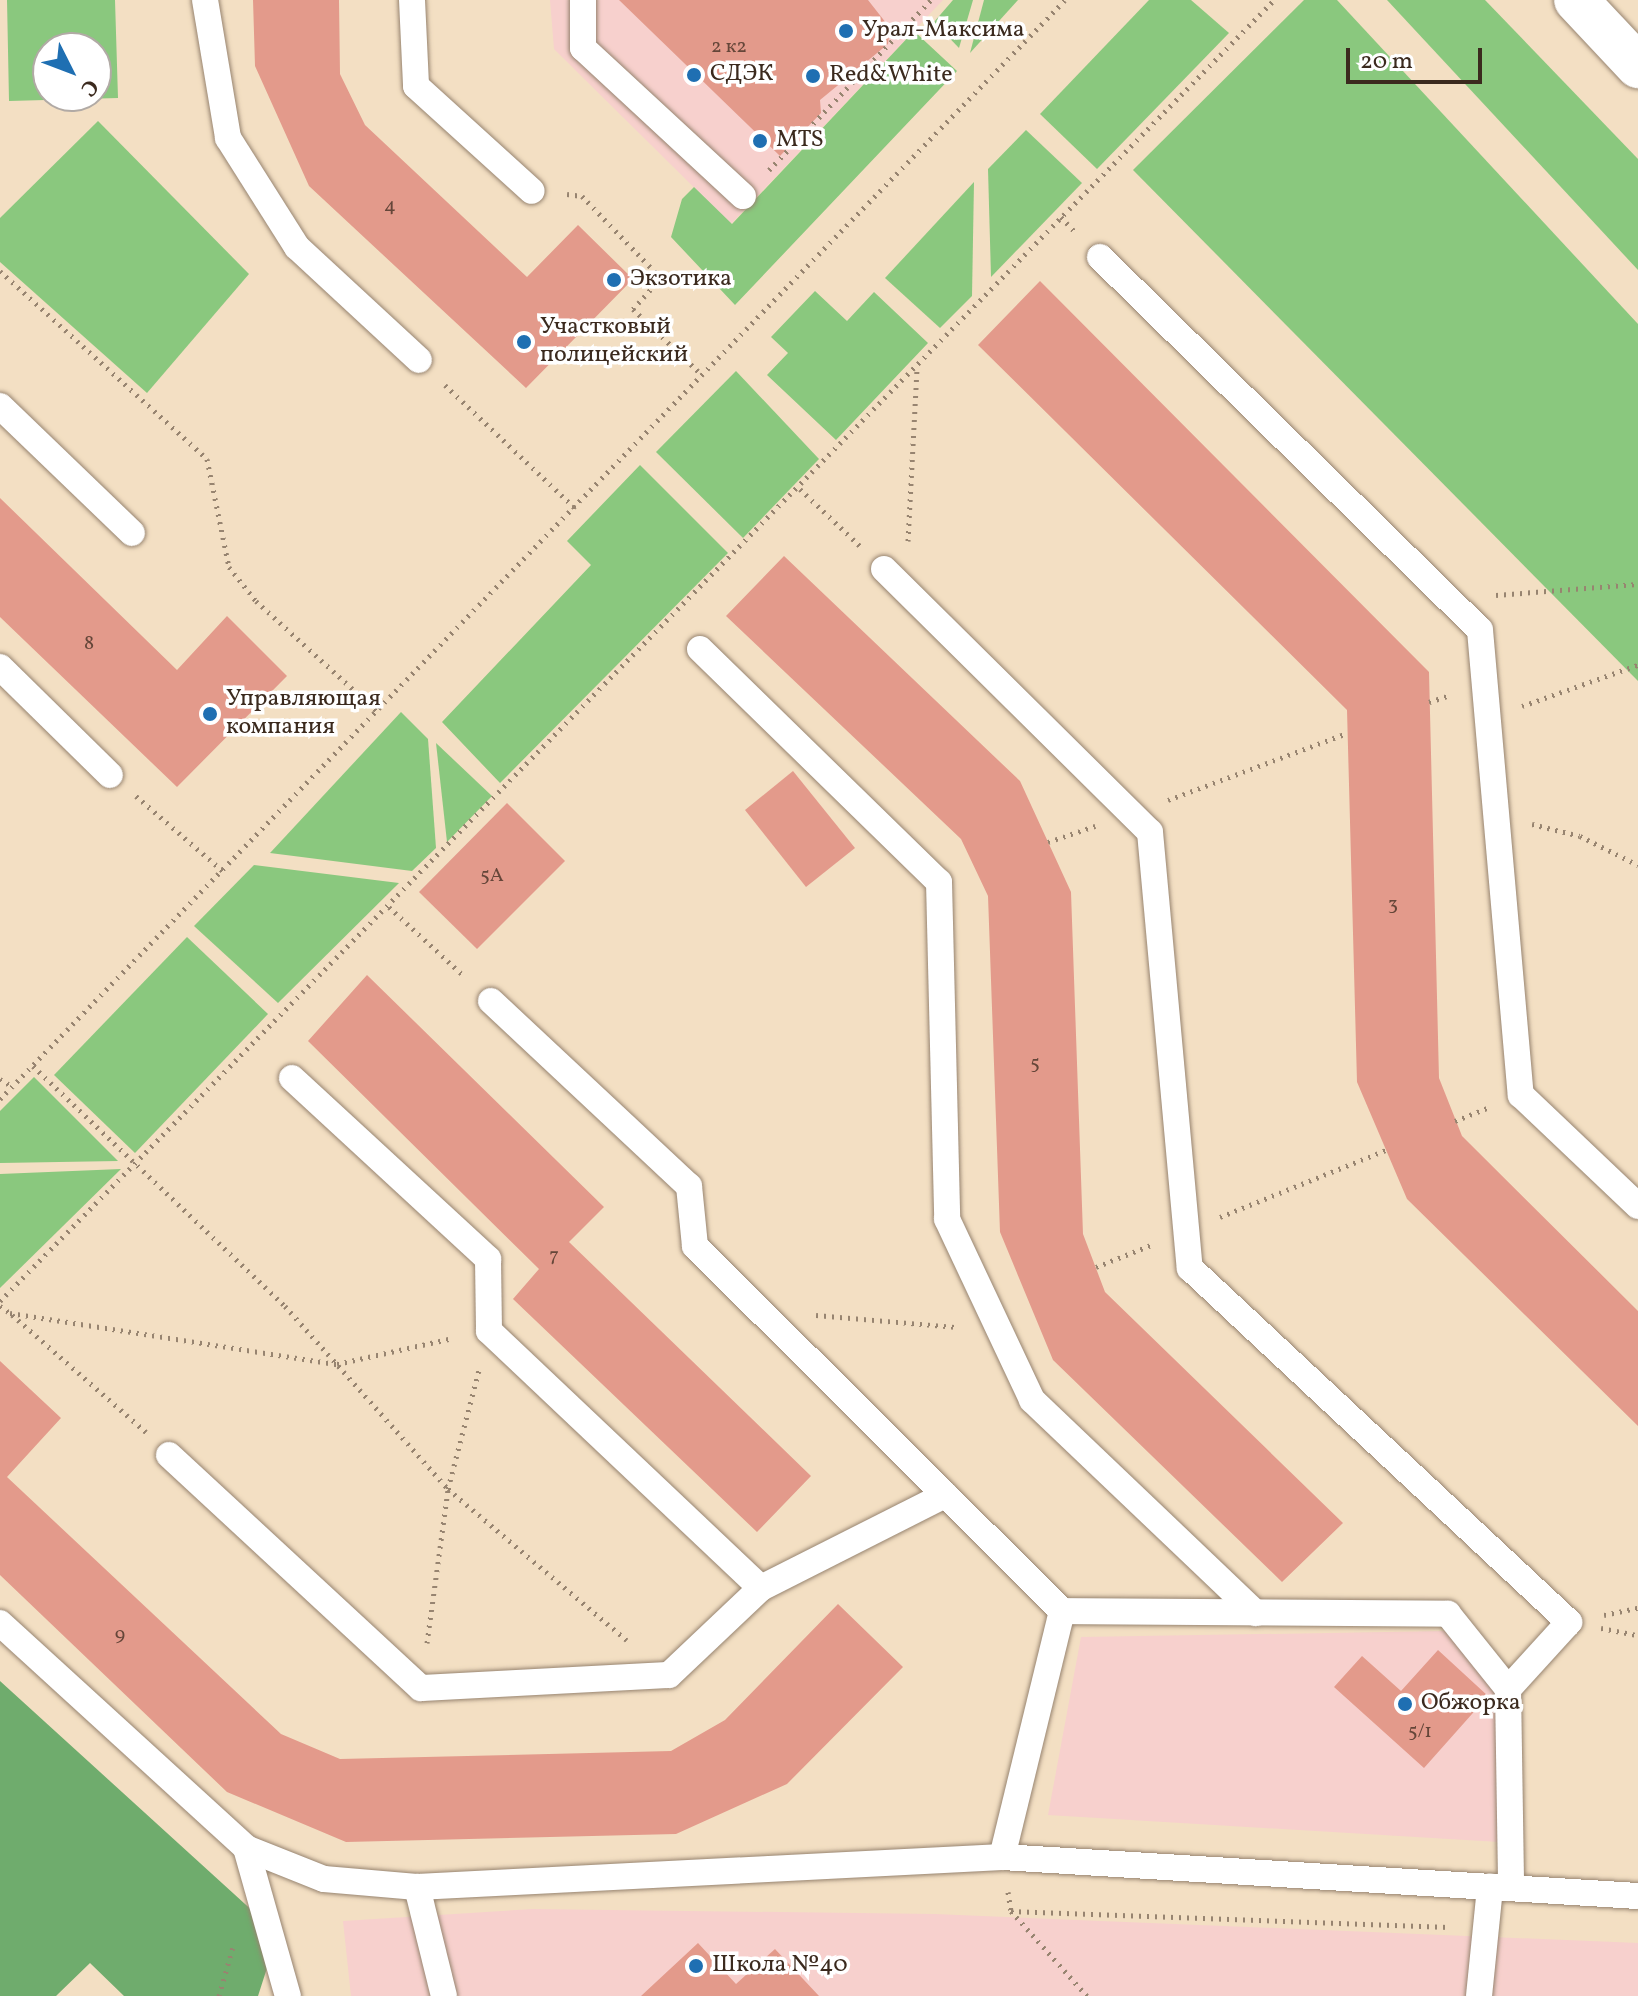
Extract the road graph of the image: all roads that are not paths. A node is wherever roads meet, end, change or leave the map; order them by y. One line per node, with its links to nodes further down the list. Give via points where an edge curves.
1 (205, 0): 9 (lane, via 228,138 297,247)
2 (412, 0): 6 (lane, via 416,86)
3 (583, 0): 7 (lane, via 583,48)
4 (1576, 0): 5 (main road)
5 (1638, 66)
6 (532, 191)
7 (743, 196)
8 (1100, 257): 18 (lane, via 1480,630 1521,1095)
9 (419, 360)
10 (0, 406): 11 (lane)
11 (132, 533)
12 (884, 569): 25 (lane, via 1150,832 1190,1268 1569,1622)
13 (700, 649): 23 (lane, via 939,882 947,1219 1032,1400)
14 (0, 667): 15 (lane)
15 (110, 775)
16 (491, 1001): 20 (lane, via 689,1186 695,1246)
17 (292, 1078): 21 (lane, via 488,1259 489,1331)
18 (1638, 1206)
19 (169, 1455): 21 (lane, via 421,1688 669,1675)
20 (945, 1495): 21 (lane); 22 (lane)
21 (761, 1588)
22 (1062, 1611): 23 (lane); 27 (lane)
23 (1256, 1613): 25 (lane, via 1448,1614)
24 (0, 1623): 26 (lane)
25 (1508, 1689): 29 (lane)
26 (246, 1848): 28 (lane, via 324,1879); 31 (lane)
27 (1002, 1857): 28 (lane); 29 (lane)
28 (417, 1887): 32 (lane)
29 (1501, 1888): 30 (lane); 33 (lane, via 1486,1929)
30 (1638, 1896)
31 (288, 1996)
32 (444, 1996)
33 (1479, 1996)

